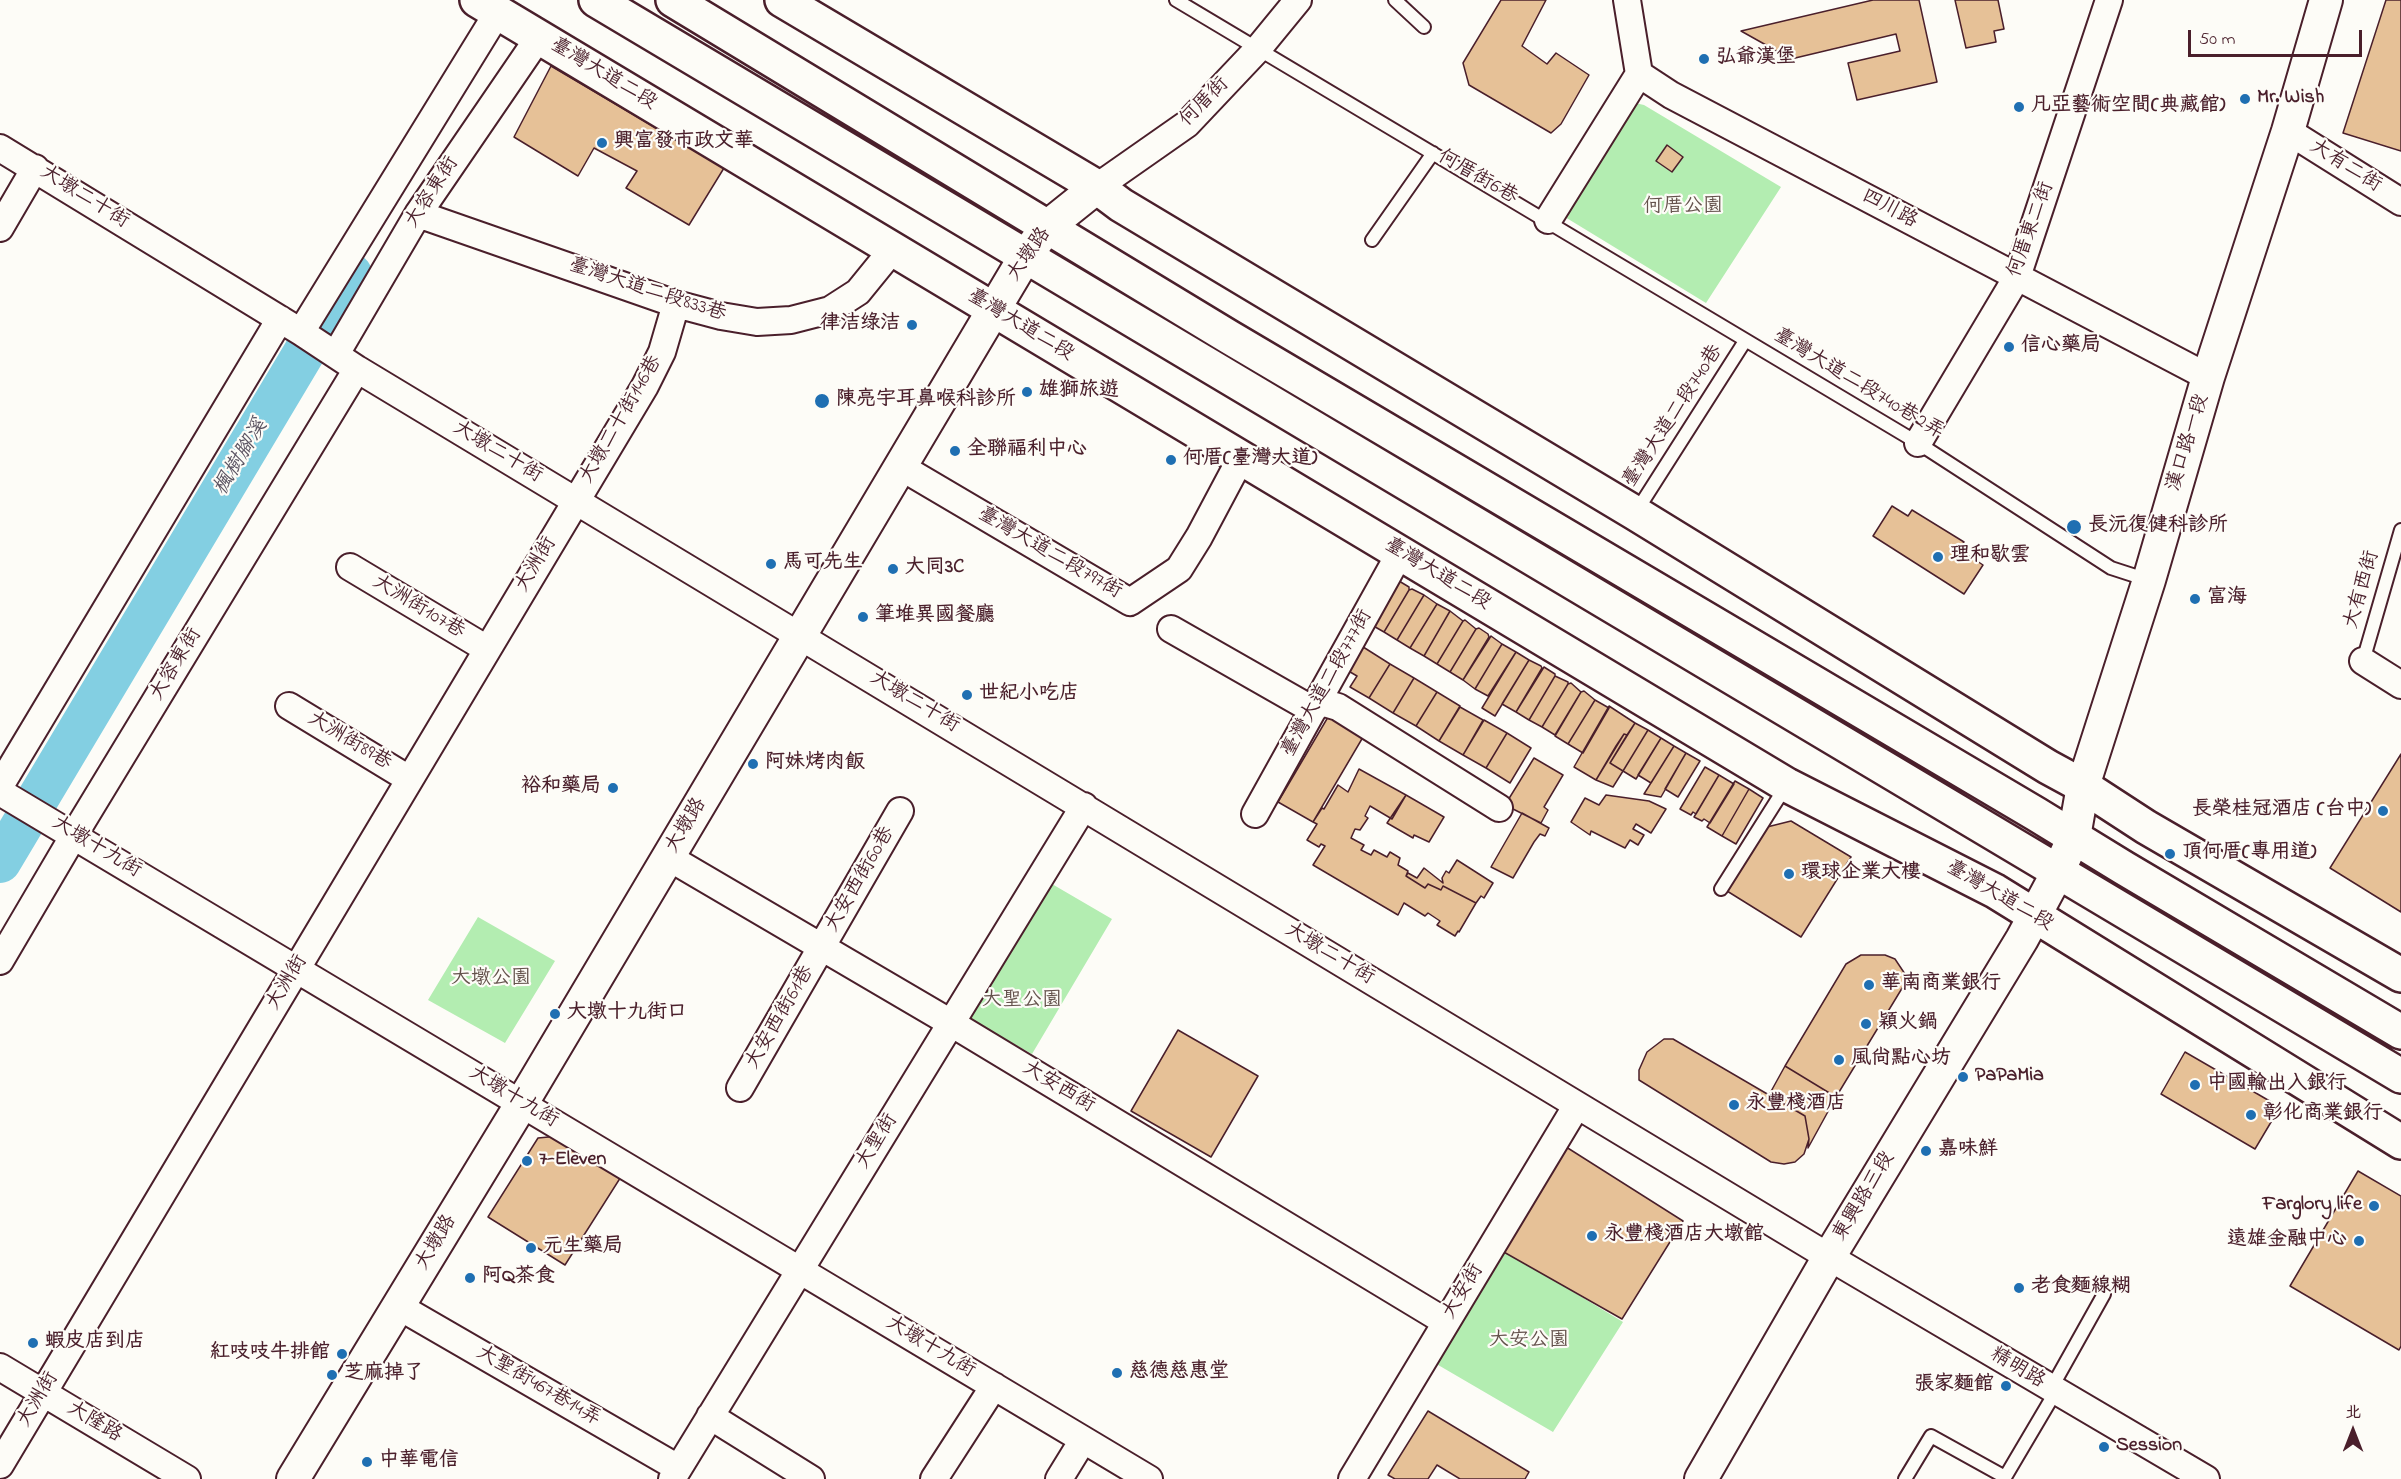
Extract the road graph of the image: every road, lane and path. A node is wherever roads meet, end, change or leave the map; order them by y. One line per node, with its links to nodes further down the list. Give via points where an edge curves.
1 (596, 0): 27 (main road)
2 (673, 0): 23 (main road)
3 (782, 0): 19 (main road)
4 (1176, 0): 13 (lane, 何厝街6巷)
5 (1298, 0): 13 (street, 何厝街)
6 (1395, 0): 11 (lane)
7 (1627, 0): 14 (street)
8 (2109, 0): 28 (street, 何厝東二街)
9 (2326, 0): 15 (street, 漢口路一段)
10 (488, 6): 12 (main road, 臺灣大道二段); 31 (street, 大容東街)
11 (1424, 27)
12 (539, 37): 21 (street, 大容東街); 26 (main road, 臺灣大道二段)
13 (1257, 50): 17 (lane, 何厝街6巷); 19 (street, 何厝街, via 1187,124)
14 (1639, 74): 22 (street); 28 (street, 四川路, via 1671,96)
15 (2288, 132): 20 (street, 大有二街); 34 (street, 漢口路一段)
16 (0, 148): 18 (street, 大墩二十街)
17 (1433, 153): 22 (lane, 何厝街6巷); 25 (lane)
18 (35, 168): 24 (street); 31 (street, 大墩二十街)
19 (1096, 187): 23 (street, 大墩路); 39 (main road)
20 (2401, 202)
21 (418, 213): 29 (street, 臺灣大道二段833巷); 33 (street, 大容東街)
22 (1548, 220): 32 (lane, 臺灣大道二段740巷2弄)
23 (1047, 227): 27 (street, 大墩路); 61 (main road)
24 (0, 228)
25 (1372, 240)
26 (893, 249): 29 (street, 臺灣大道二段833巷, via 858,292 830,310 791,320 757,322); 30 (main road, 臺灣大道二段)
27 (1026, 257): 30 (street, 大墩路); 63 (main road)
28 (2017, 277): 34 (street, 四川路); 35 (street, 何厝東二街)
29 (676, 304): 38 (street, 大墩二十街146巷, via 662,352 645,386)
30 (994, 310): 36 (main road, 臺灣大道二段); 37 (street, 大墩路)
31 (290, 326): 33 (street, 大墩二十街); 53 (street, 大容東街)
32 (1745, 341): 35 (lane, 臺灣大道二段740巷2弄); 39 (lane, 臺灣大道二段740巷)
33 (346, 362): 38 (street, 大墩二十街); 60 (street, 大容東街)
34 (2208, 377): 43 (street, 漢口路一段)
35 (1918, 443): 43 (lane, 臺灣大道二段740巷2弄, via 2110,568)
36 (1241, 458): 37 (street, 臺灣大道二段797街, via 1179,569 1130,602); 41 (main road, 臺灣大道二段)
37 (900, 467): 45 (street, 大墩路)
38 (576, 500): 45 (street, 大墩二十街); 46 (street, 大洲街)
39 (1635, 513): 54 (main road)
40 (2401, 530): 47 (lane, 大有西街)
41 (1400, 553): 50 (street, 臺灣大道二段777街); 52 (main road, 臺灣大道二段)
42 (350, 567): 46 (street, 大洲街107巷)
43 (2149, 580): 54 (street, 漢口路一段)
44 (1172, 629): 50 (street)
45 (800, 635): 56 (street, 大墩二十街); 62 (street, 大墩路)
46 (487, 649): 51 (street, 大洲街)
47 (2363, 661): 48 (street)
48 (2401, 685)
49 (289, 706): 51 (street, 大洲街89巷)
50 (1316, 706): 57 (street, via 1338,706); 59 (street, 臺灣大道二段777街)
51 (409, 779): 68 (street, 大洲街)
52 (1787, 785): 64 (lane); 65 (main road, 臺灣大道二段, via 1995,891)
53 (0, 786)
54 (2083, 786): 61 (street, 漢口路一段); 69 (main road, via 2146,827)
55 (0, 792): 60 (street, 大墩十九街)
56 (1084, 806): 70 (street, 大聖街); 75 (street, 大墩二十街)
57 (1499, 808)
58 (900, 811): 66 (street, 大安西街60巷)
59 (1255, 814)
60 (74, 835): 67 (street, 大容東街); 68 (street, 大墩十九街)
61 (2074, 837): 63 (street, 漢口路一段); 71 (main road)
62 (668, 857): 66 (street, 大安西街); 74 (street, 大墩路)
63 (2058, 872): 65 (street, 漢口路一段); 72 (main road)
64 (1721, 889)
65 (2034, 917): 76 (main road, 臺灣大道二段); 77 (street, 東興路三段)
66 (822, 948): 70 (street, 大安西街); 73 (street, 大安西街61巷)
67 (0, 961)
68 (297, 968): 74 (street, 大墩十九街); 85 (street, 大洲街)
69 (2401, 975)
70 (951, 1023): 78 (street, 大聖街); 81 (street, 大安西街)
71 (2401, 1032)
72 (2401, 1076)
73 (740, 1088)
74 (522, 1103): 78 (street, 大墩十九街); 80 (street, 大墩路)
75 (1577, 1105): 77 (street, 大墩二十街); 81 (street, 大安街)
76 (2401, 1142)
77 (1829, 1257): 84 (street, 精明路); 98 (street, 東興路三段)
78 (800, 1270): 83 (street, 大墩十九街); 86 (street, 大聖街)
79 (2104, 1294): 84 (lane, via 2057,1378)
80 (398, 1306): 89 (street, 大聖街467巷14弄); 92 (street, 大墩路)
81 (1446, 1322): 97 (street, 大安街)
82 (0, 1367): 85 (street, 大隆路)
83 (994, 1386): 87 (street, 大墩十九街); 94 (street)
84 (2055, 1391): 90 (lane); 100 (street, 精明路)
85 (43, 1393): 88 (street, 大洲街); 91 (street, 大隆路)
86 (710, 1416): 89 (street, 大聖街); 93 (street)
87 (1083, 1440): 95 (street); 96 (street, 大墩十九街)
88 (0, 1465)
89 (675, 1474)
90 (2004, 1478): 99 (lane, via 1930,1436)
91 (188, 1479)
92 (293, 1479)
93 (811, 1479)
94 (934, 1479)
95 (1059, 1479)
96 (1149, 1479)
97 (1352, 1479)
98 (1701, 1479)
99 (1905, 1479)
100 (2206, 1479)

